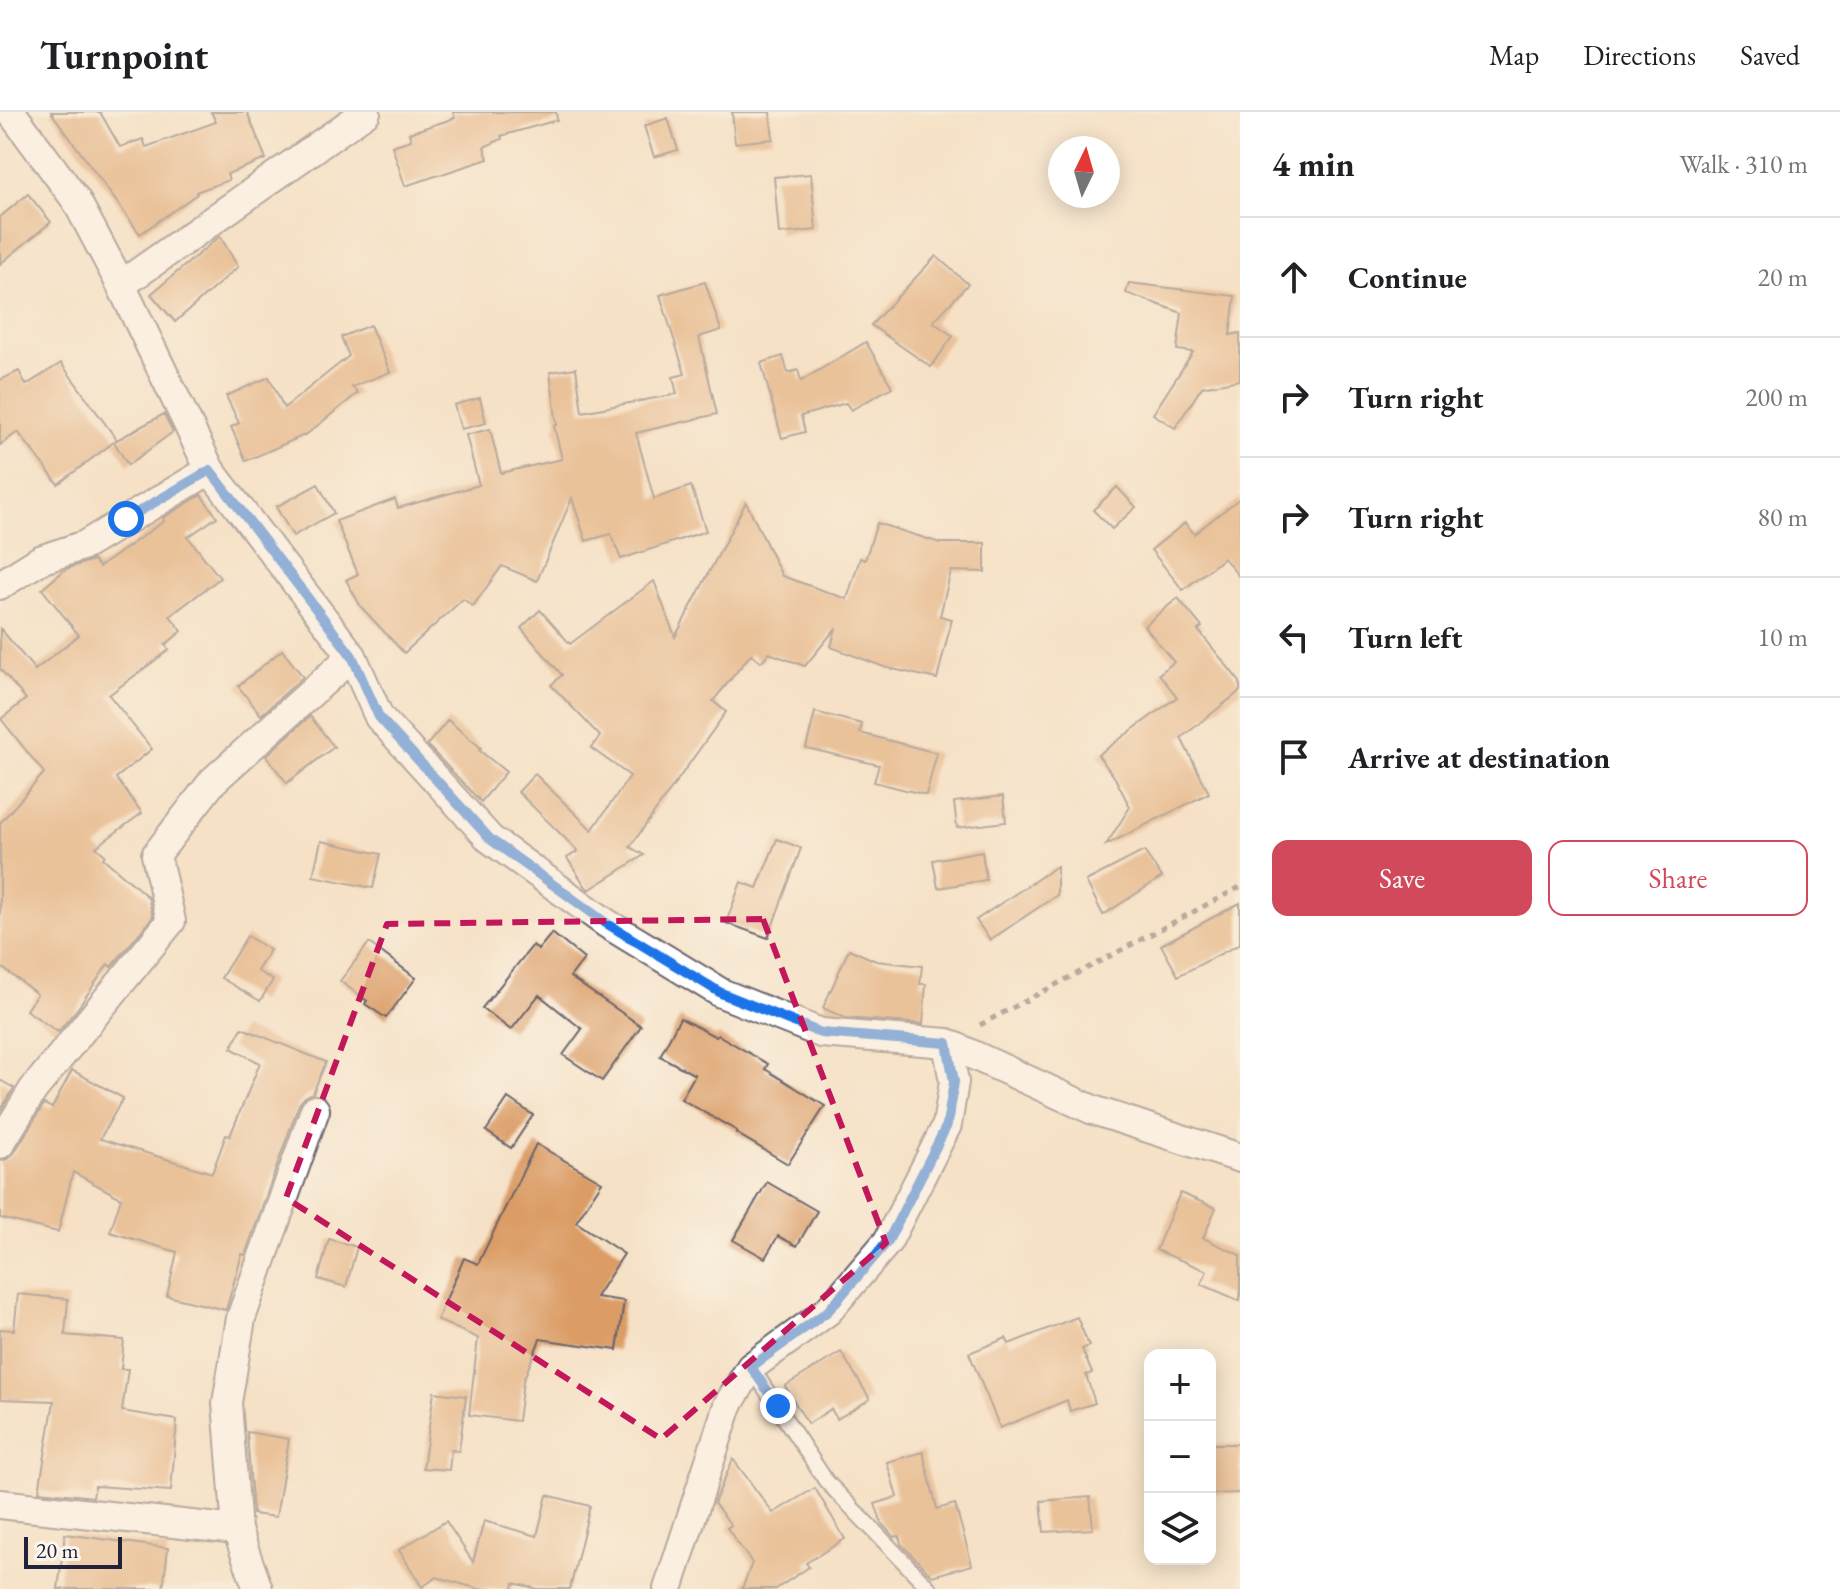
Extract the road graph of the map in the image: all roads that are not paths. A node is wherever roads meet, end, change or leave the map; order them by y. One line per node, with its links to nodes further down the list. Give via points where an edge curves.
1 (11, 112): 3 (street, via 76,200)
2 (366, 112): 3 (street)
3 (121, 285): 4 (street)
4 (210, 470): 5 (street, via 85,545 40,560); 6 (street)
5 (0, 585)
6 (352, 656): 7 (street, via 379,717 490,839 606,923 721,993 821,1033); 9 (street, via 213,781 156,855 171,921 33,1090)
7 (947, 1043): 10 (street, via 1093,1110); 11 (street, via 954,1082 947,1125 888,1241 828,1311)
8 (315, 1110): 13 (street, via 241,1318 227,1403)
9 (0, 1144)
10 (1240, 1158)
11 (751, 1367): 15 (street, via 728,1405); 16 (lane, via 826,1481)
12 (0, 1504): 13 (street)
13 (237, 1530): 14 (street)
14 (258, 1589)
15 (668, 1589)
16 (930, 1589)

